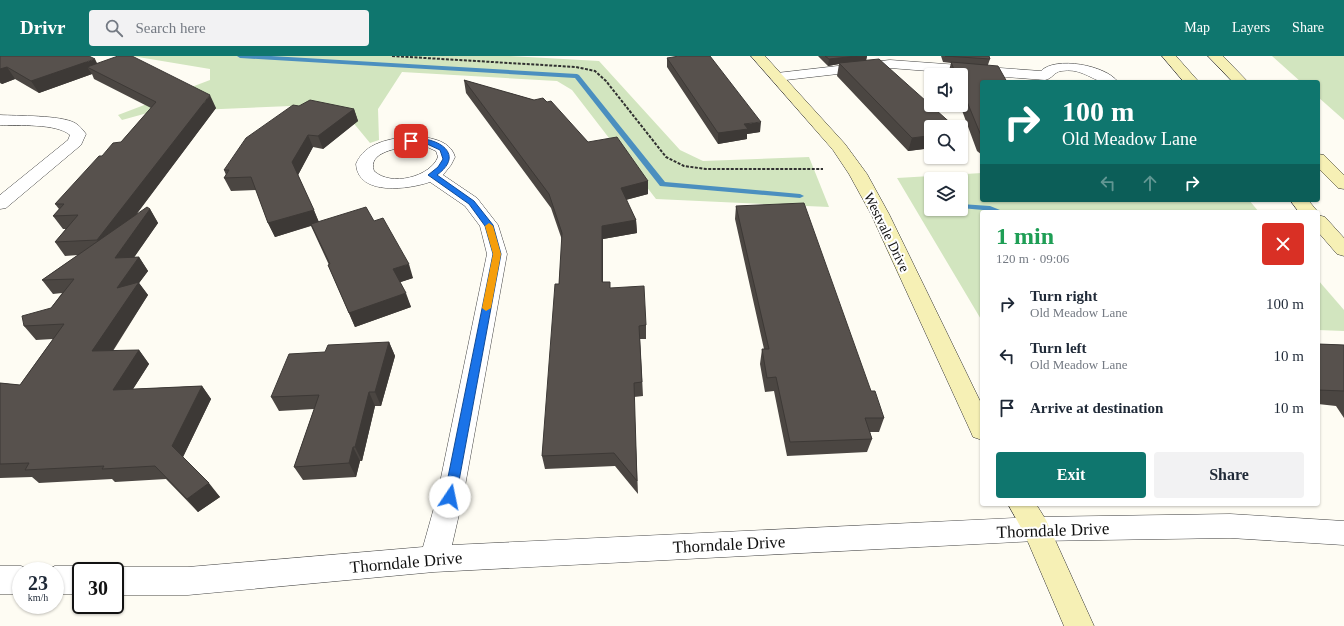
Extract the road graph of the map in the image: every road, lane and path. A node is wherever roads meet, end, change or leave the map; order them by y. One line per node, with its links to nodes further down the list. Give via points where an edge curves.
1 (392, 56): 12 (path, via 576,67 595,71 606,81 666,157 684,166 706,169 818,169)
2 (758, 56): 5 (street, Westvale Drive)
3 (1169, 56): 8 (street)
4 (1214, 56): 9 (street)
5 (777, 77): 6 (street, via 890,64); 12 (street, Westvale Drive, via 839,147)
6 (1046, 79): 7 (street, via 1046,72 1051,69 1073,67 1099,73)
7 (1108, 80)
8 (1190, 80)
9 (1239, 80)
10 (0, 120): 16 (street, via 54,123 69,126 78,134 75,142)
11 (1320, 160): 14 (street)
12 (858, 174): 20 (street, Westvale Drive, via 880,214)
13 (432, 175): 24 (street, via 471,202 489,225 497,254 450,497)
14 (1344, 184)
15 (1301, 202): 17 (street)
16 (0, 204)
17 (1308, 210)
18 (1320, 224): 19 (street)
19 (1344, 250)
20 (980, 426)
21 (1022, 506): 22 (street)
22 (1036, 529): 23 (street, Thorndale Drive, via 1230,526); 24 (street, Thorndale Drive); 28 (street)
23 (1344, 532)
24 (434, 559): 27 (street, Thorndale Drive, via 188,581)
25 (0, 580): 26 (street)
26 (12, 580)
27 (124, 581)
28 (1079, 626)

